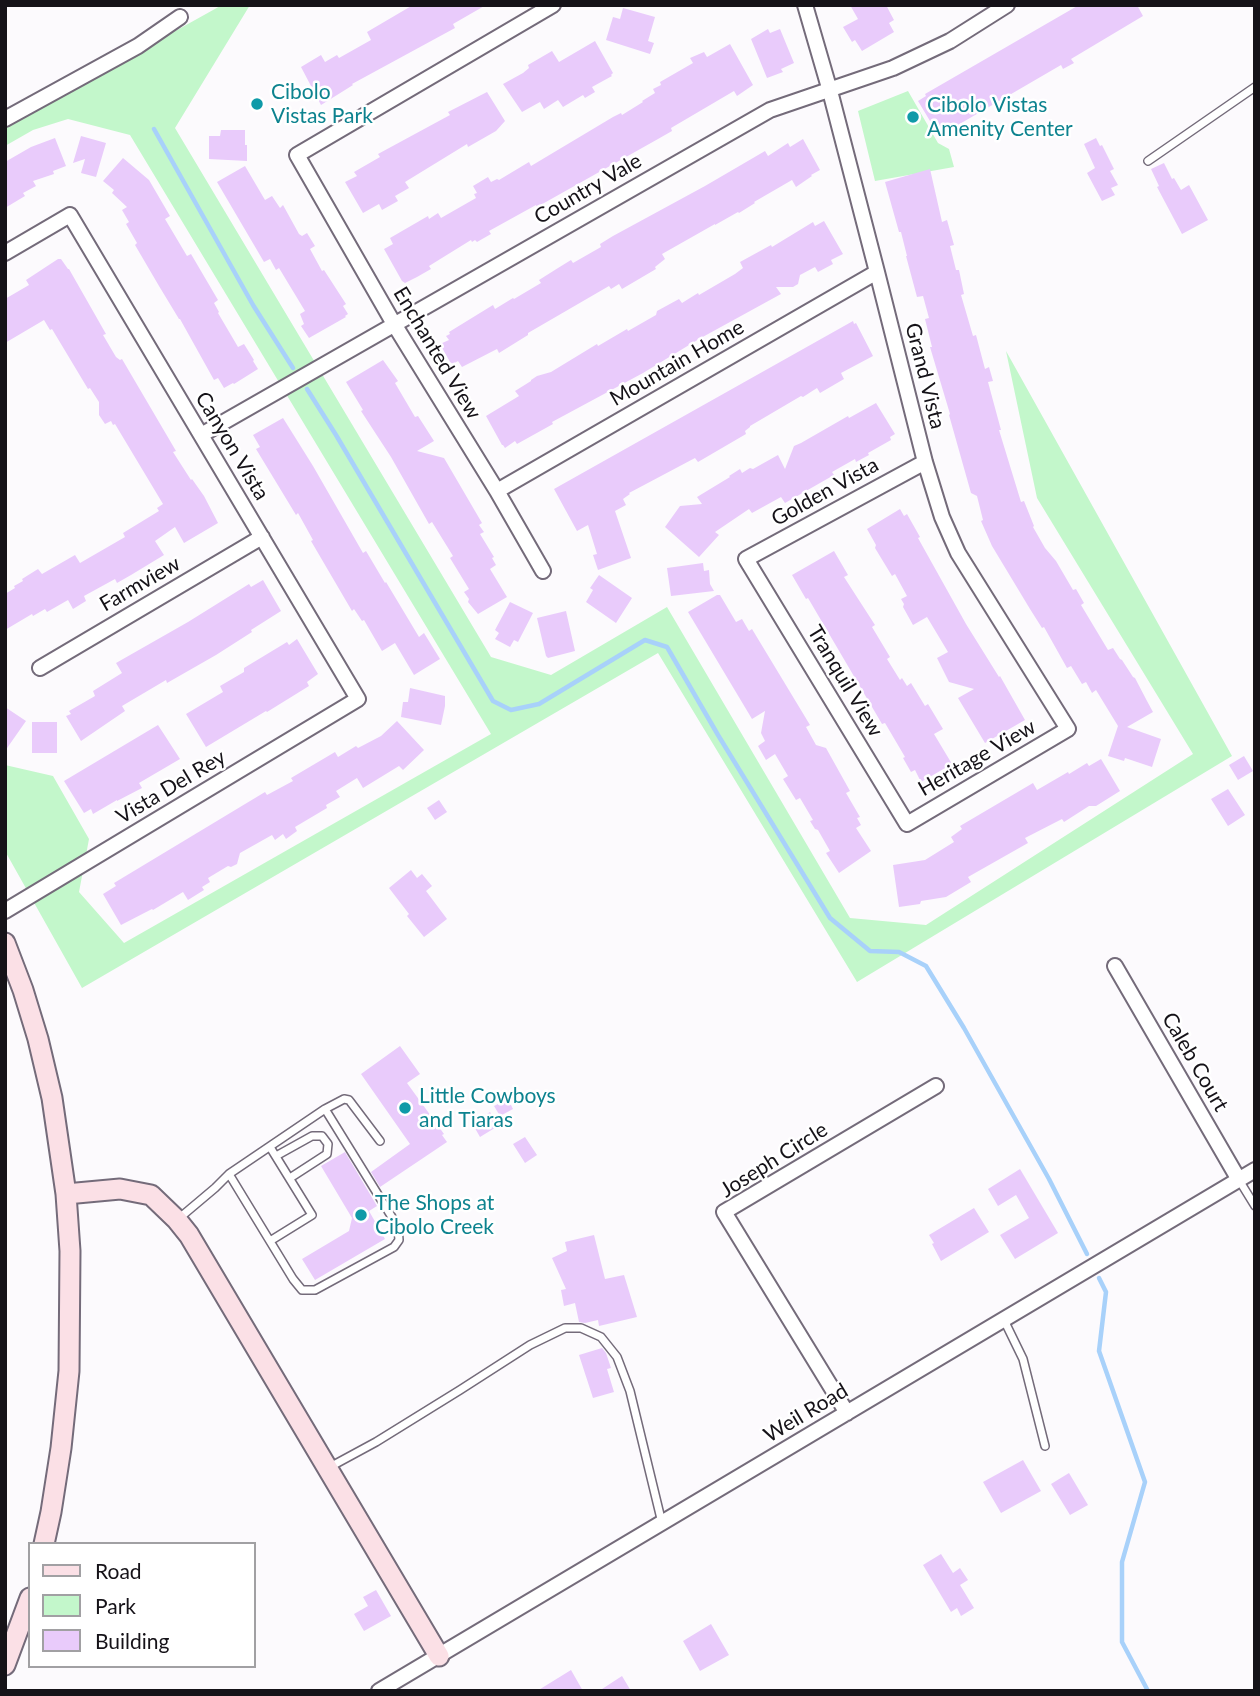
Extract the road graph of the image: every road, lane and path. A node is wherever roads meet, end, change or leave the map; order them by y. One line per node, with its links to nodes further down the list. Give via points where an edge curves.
1 (554, 5): 11 (street, Enchanted View, via 297,155)
2 (805, 5): 6 (street, Grand Vista)
3 (1007, 5): 6 (street, Country Vale, via 950,41)
4 (180, 17): 7 (street, via 138,46)
5 (1255, 87): 8 (lane)
6 (830, 91): 10 (street, Grand Vista); 11 (street, Country Vale, via 770,110)
7 (5, 119)
8 (1148, 160)
9 (5, 253): 12 (street, Canyon Vista, via 70,215)
10 (877, 272): 13 (street, Grand Vista); 14 (street, Mountain Home)
11 (394, 324): 12 (street, Country Vale); 14 (street, Enchanted View)
12 (201, 435): 15 (street, Canyon Vista)
13 (925, 462): 16 (street, Golden Vista); 20 (street, Grand Vista, via 958,553)
14 (498, 491): 17 (street, Enchanted View)
15 (262, 537): 18 (street, Farmview); 19 (street, Canyon Vista)
16 (746, 559): 21 (street, Tranquil View)
17 (543, 571)
18 (40, 667)
19 (358, 699): 22 (street, Vista Del Rey)
20 (1068, 729): 21 (street, Heritage View)
21 (907, 824)
22 (5, 911)
23 (5, 943): 34 (main road, via 38,1039)
24 (1115, 966): 33 (street, Caleb Court)
25 (936, 1086): 39 (street, Joseph Circle, via 724,1212)
26 (325, 1109): 27 (lane, via 349,1100); 28 (lane); 37 (lane, via 398,1227 399,1240 315,1290 302,1290)
27 (380, 1141)
28 (270, 1147): 29 (lane); 31 (lane)
29 (276, 1156): 32 (lane); 32 (lane, via 312,1136 321,1136 328,1144 327,1154)
30 (1255, 1170): 33 (street, Weil Road)
31 (229, 1174): 36 (lane); 37 (lane)
32 (290, 1178): 37 (lane, via 312,1215)
33 (1239, 1180): 35 (lane); 38 (street, Weil Road)
34 (66, 1194): 36 (main road, via 120,1189 151,1195); 43 (main road, via 69,1371)
35 (1255, 1206)
36 (177, 1220): 41 (main road)
37 (270, 1241)
38 (1004, 1319): 39 (street, Weil Road); 40 (lane, via 1023,1359)
39 (847, 1413): 42 (street, Weil Road)
40 (1045, 1446)
41 (327, 1469): 42 (lane, via 530,1345 565,1328 581,1328 601,1337 617,1357 630,1391); 45 (main road)
42 (662, 1523): 45 (street, Weil Road)
43 (44, 1542)
44 (28, 1603): 46 (main road)
45 (439, 1656): 47 (street, Weil Road)
46 (5, 1665)
47 (379, 1691)

